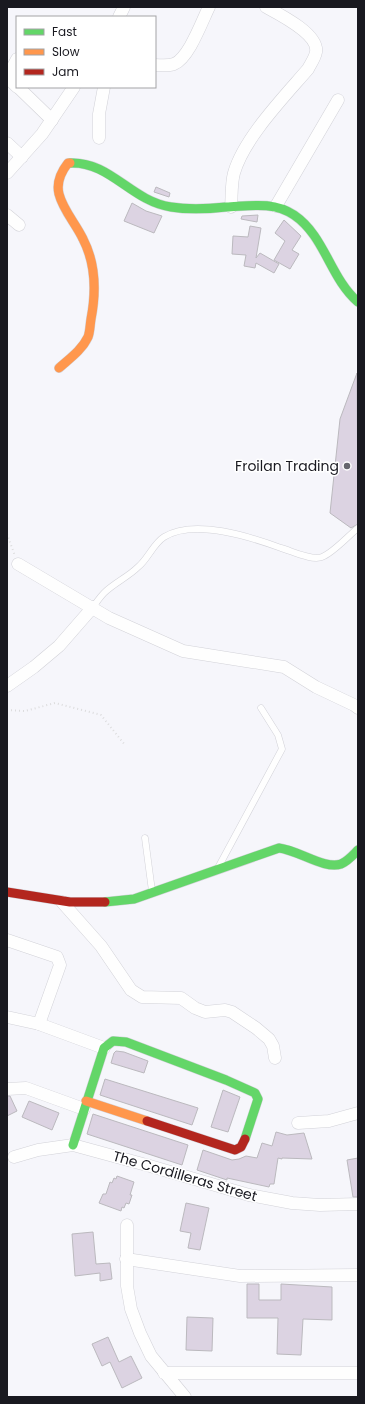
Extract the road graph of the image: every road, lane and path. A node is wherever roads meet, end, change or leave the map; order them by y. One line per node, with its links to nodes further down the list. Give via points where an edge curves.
1 (124, 7): 4 (street)
2 (209, 7): 6 (street, via 183,57 167,66)
3 (266, 7): 18 (street, via 308,34 316,50 314,60 308,69 266,118 243,154 234,174)
4 (120, 16)
5 (16, 61): 7 (street, via 10,72 12,82)
6 (156, 65)
7 (16, 86)
8 (18, 88): 12 (street)
9 (73, 88): 12 (street)
10 (104, 88): 13 (street, via 99,114)
11 (338, 100): 17 (street)
12 (52, 120): 15 (street)
13 (99, 138)
14 (7, 143): 15 (street)
15 (22, 157): 16 (street)
16 (7, 173)
17 (276, 206): 18 (street, via 263,204); 21 (street, via 294,215 317,238 335,273 349,294)
18 (231, 207): 22 (street, via 168,207 135,194 102,170 76,162 68,163 59,178 58,189 63,204 89,253 94,297 88,337)
19 (7, 215): 20 (street)
20 (19, 225)
21 (358, 302)
22 (59, 368)
23 (358, 528): 26 (lane, via 328,553 314,558 237,533 177,531 163,538 139,566 104,593)
24 (7, 534): 25 (path)
25 (18, 564): 26 (street)
26 (93, 607): 27 (street, via 60,646); 29 (street, via 110,618 183,652 284,667)
27 (7, 686)
28 (261, 708): 34 (lane, via 278,735 282,749)
29 (358, 708)
30 (7, 710): 31 (path, via 25,711 55,703 102,715)
31 (125, 745)
32 (146, 838): 36 (lane)
33 (358, 850): 34 (street, via 349,859 334,865 285,847)
34 (218, 869): 36 (street)
35 (7, 892): 37 (street)
36 (152, 893): 37 (street, via 116,902)
37 (62, 902): 42 (street, via 101,946 135,994 142,998 181,998 205,1012 232,1012 269,1039)
38 (7, 940): 40 (street, via 57,957 60,965)
39 (7, 1017): 40 (street)
40 (39, 1024): 41 (street)
41 (104, 1048): 44 (street); 44 (street, via 113,1041 126,1042 252,1091 257,1096 257,1102 243,1144 235,1150)
42 (275, 1058)
43 (7, 1089): 44 (street, via 26,1088)
44 (85, 1105): 47 (street)
45 (358, 1113): 46 (street, via 329,1121)
46 (298, 1123)
47 (73, 1145): 48 (street, The Cordilleras Street, via 38,1150); 49 (street, The Cordilleras Street, via 249,1195 320,1205)
48 (9, 1159)
49 (358, 1204)
50 (127, 1225): 51 (street)
51 (126, 1259): 52 (street, via 240,1276); 53 (street, via 131,1309 151,1356)
52 (358, 1275)
53 (164, 1373): 54 (street); 55 (street)
54 (358, 1373)
55 (185, 1397)

